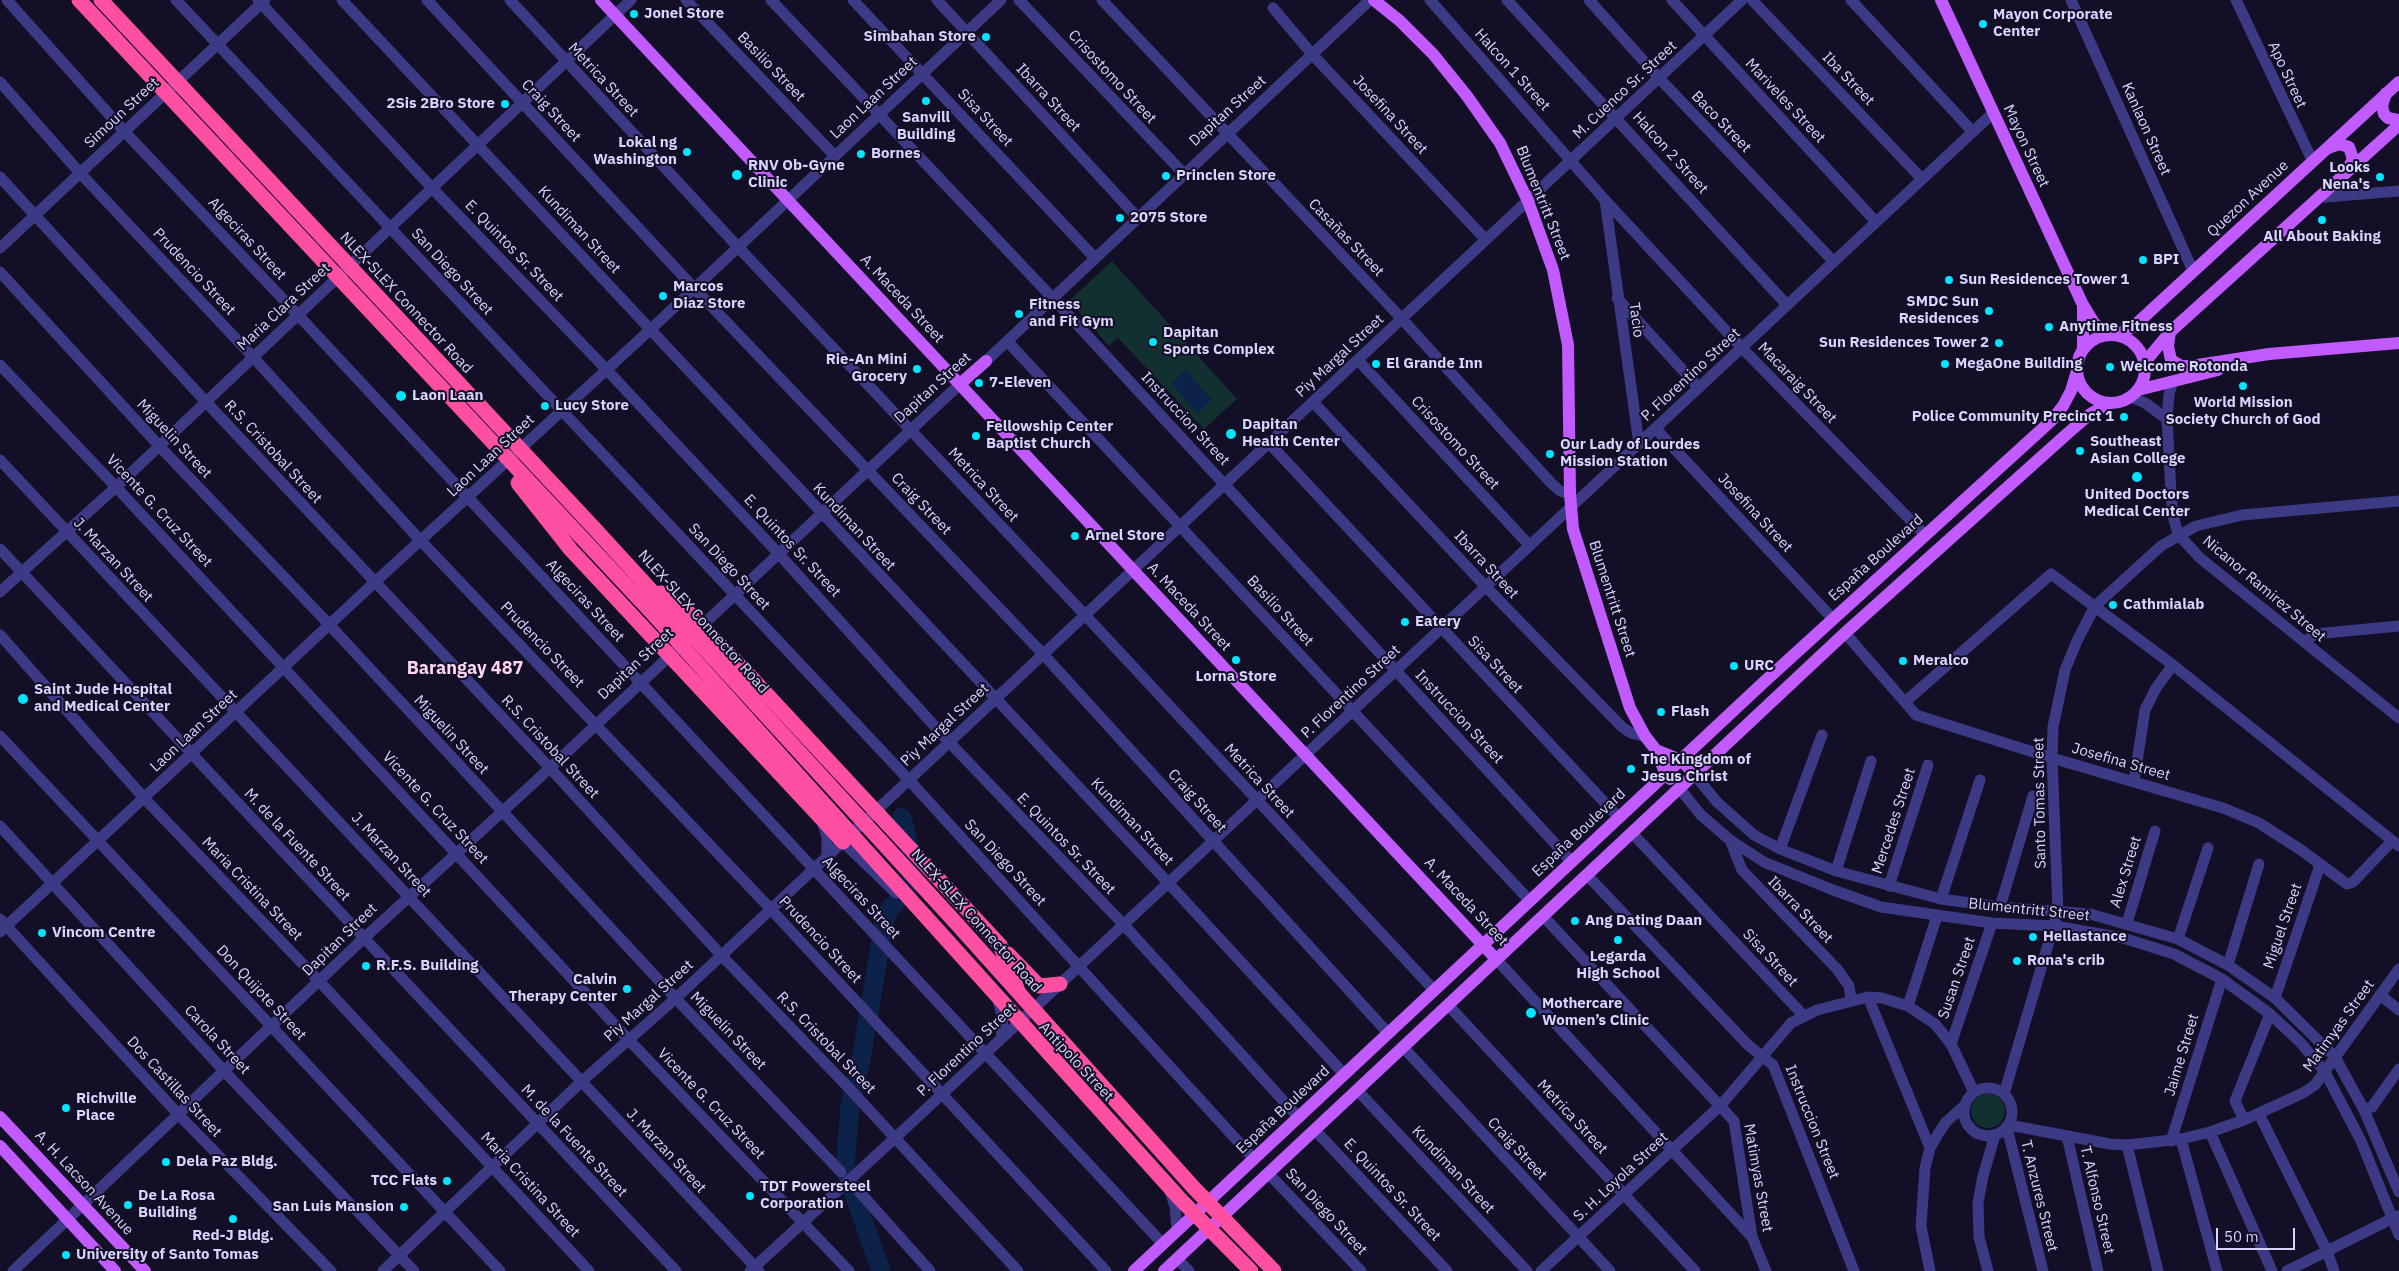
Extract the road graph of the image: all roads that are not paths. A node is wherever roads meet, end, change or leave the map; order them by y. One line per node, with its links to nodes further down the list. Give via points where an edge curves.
1 (7, 0): 47 (street, Algeciras Street)
2 (80, 0): 108 (highway, bridge)
3 (101, 0): 133 (highway, NLEX-SLEX Connector Road, bridge)
4 (176, 0): 33 (street, San Diego Street)
5 (342, 0): 50 (street, Kundiman Street)
6 (427, 0): 41 (street, Craig Street)
7 (510, 0): 35 (street, Metrica Street)
8 (601, 0): 30 (main road, A. Maceda Street)
9 (631, 0): 30 (street, Maria Clara Street)
10 (686, 0): 52 (street, Basilio Street)
11 (771, 0): 43 (street, Instruccion Street)
12 (853, 0): 36 (street, Sisa Street)
13 (937, 0): 31 (street, Ibarra Street)
14 (1001, 0): 31 (street, Laon Laan Street)
15 (1020, 0): 57 (street, Crisostomo Street)
16 (1102, 0): 49 (street, Casañas Street)
17 (1372, 0): 34 (street, Dapitan Street); 65 (main road, Blumentritt Street, via 1400,21 1433,54 1467,96 1500,143)
18 (1430, 0): 53 (street, Halcon 1 Street)
19 (1507, 0): 44 (street, Halcon 2 Street)
20 (1589, 0): 37 (street, Baco Street)
21 (1672, 0): 32 (street, Mariveles Street)
22 (1742, 0): 32 (street, M. Cuenco Sr. Street)
23 (1752, 0): 59 (street, Iba Street)
24 (1851, 0): 48 (street)
25 (1941, 0): 42 (main road, Mayon Street)
26 (2071, 0): 76 (street, Kanlaon Street)
27 (2236, 0): 54 (street, Apo Street)
28 (261, 1): 33 (street, Simoun Street); 60 (street, E. Quintos Sr. Street)
29 (1273, 8): 34 (street, Josefina Street)
30 (615, 15): 35 (street, Maria Clara Street); 63 (main road, A. Maceda Street)
31 (967, 32): 36 (street, Laon Laan Street); 67 (street, Ibarra Street)
32 (1704, 36): 37 (street, M. Cuenco Sr. Street); 68 (street, Mariveles Street)
33 (217, 44): 47 (street, Simoun Street); 69 (street, San Diego Street)
34 (1312, 54): 49 (street, Dapitan Street); 70 (street, Josefina Street)
35 (566, 61): 41 (street, Maria Clara Street); 71 (street, Metrica Street)
36 (922, 74): 43 (street, Laon Laan Street); 73 (street, Sisa Street)
37 (1659, 78): 44 (street, M. Cuenco Sr. Street); 74 (street, Baco Street)
38 (0, 82): 55 (street, Prudencio Street)
39 (2399, 82): 40 (main road, Quezon Avenue)
40 (2386, 93): 45 (main road, via 2382,106 2384,114); 51 (main road, Quezon Avenue)
41 (522, 102): 50 (street, Maria Clara Street); 77 (street, Craig Street)
42 (1993, 113): 48 (street, P. Florentino Street); 81 (main road, Mayon Street)
43 (879, 114): 52 (street, Laon Laan Street); 78 (street, Instruccion Street)
44 (1617, 117): 53 (street, M. Cuenco Sr. Street); 80 (street, Halcon 2 Street)
45 (2399, 120)
46 (2399, 125): 56 (main road)
47 (124, 131): 55 (street, Simoun Street); 82 (street, Algeciras Street)
48 (1973, 132): 59 (street, P. Florentino Street)
49 (1226, 134): 57 (street, Dapitan Street); 83 (street, Casañas Street)
50 (477, 145): 60 (street, Maria Clara Street); 84 (street, Kundiman Street)
51 (2324, 151): 54 (main road, Quezon Avenue); 56 (main road, via 2339,144 2349,147 2352,159)
52 (834, 156): 63 (street, Laon Laan Street)
53 (1572, 160): 64 (street, Macaraig Street); 65 (street, M. Cuenco Sr. Street)
54 (2313, 162): 76 (main road, Quezon Avenue)
55 (80, 172): 66 (street, Simoun Street); 92 (street, Prudencio Street)
56 (2346, 172): 62 (main road)
57 (1184, 174): 67 (street, Dapitan Street)
58 (0, 177): 66 (street, R.S. Cristobal Street)
59 (1922, 179): 68 (street, P. Florentino Street)
60 (432, 188): 69 (street, Maria Clara Street); 97 (street, E. Quintos Sr. Street)
61 (2399, 191): 62 (street)
62 (2319, 196): 85 (main road)
63 (788, 200): 71 (street, Laon Laan Street); 100 (main road, A. Maceda Street)
64 (1605, 200): 79 (street, Tacio); 89 (street, Macaraig Street)
65 (1528, 201): 70 (street, Piy Margal Street); 118 (main road, Blumentritt Street, via 1553,270 1568,345)
66 (35, 215): 72 (street, Simoun Street); 103 (street, R.S. Cristobal Street)
67 (1138, 217): 73 (street, Dapitan Street)
68 (1876, 222): 74 (street, P. Florentino Street)
69 (390, 227): 82 (street, Maria Clara Street); 106 (street, San Diego Street)
70 (1486, 240): 83 (street, Piy Margal Street)
71 (738, 247): 77 (street, Laon Laan Street); 110 (street, Metrica Street)
72 (0, 248)
73 (1094, 257): 78 (street, Dapitan Street)
74 (1834, 262): 80 (street, P. Florentino Street)
75 (0, 272): 113 (street, Miguelin Street)
76 (2193, 272): 86 (main road, Quezon Avenue, via 2133,327)
77 (694, 288): 84 (street, Laon Laan Street); 115 (street, Craig Street)
78 (1052, 298): 87 (street, Dapitan Street); 116 (street, Instruccion Street)
79 (1618, 298): 101 (street); 112 (street, Tacio)
80 (1787, 305): 89 (street, P. Florentino Street)
81 (2082, 305): 86 (main road, Mayon Street, via 2094,323); 90 (main road, Mayon Street)
82 (298, 315): 92 (street, Maria Clara Street); 119 (street, Algeciras Street)
83 (1402, 319): 93 (street, Piy Margal Street); 118 (street, Casañas Street, via 1550,483)
84 (651, 328): 97 (street, Laon Laan Street); 122 (street, Kundiman Street)
85 (2170, 332): 91 (main road, via 2168,354 2181,366); 95 (main road)
86 (2110, 335): 90 (main road, via 2094,339); 95 (main road, via 2131,341)
87 (1007, 342): 94 (street, Dapitan Street); 123 (street, Basilio Street)
88 (2399, 343): 91 (main road)
89 (1742, 348): 101 (street, P. Florentino Street); 126 (street, Macaraig Street)
90 (2083, 350): 98 (main road)
91 (2269, 354): 99 (main road)
92 (253, 357): 103 (street, Maria Clara Street); 127 (street, Prudencio Street)
93 (1358, 360): 104 (street, Piy Margal Street); 128 (street, Crisostomo Street)
94 (986, 361): 100 (main road, Dapitan Street)
95 (2145, 362): 102 (main road, via 2144,378)
96 (0, 365): 117 (street, Vicente G. Cruz Street)
97 (606, 369): 106 (street, Laon Laan Street); 130 (street, E. Quintos Sr. Street)
98 (2077, 371): 105 (main road, via 2087,393); 126 (main road, España Boulevard, via 2064,406 2052,420)
99 (2173, 381): 102 (main road); 107 (street, Nicanor Ramirez Street)
100 (960, 384): 110 (street, Dapitan Street); 131 (main road, A. Maceda Street)
101 (1699, 388): 109 (street, P. Florentino Street)
102 (2134, 394): 105 (main road); 107 (street)
103 (206, 402): 113 (street, Maria Clara Street); 134 (street, R.S. Cristobal Street)
104 (1313, 402): 111 (street, Piy Margal Street); 135 (street, Ibarra Street)
105 (2109, 403): 144 (main road, via 2060,439)
106 (561, 411): 119 (street, Laon Laan Street); 137 (street, San Diego Street)
107 (2167, 419): 125 (street, Nicanor Ramirez Street, via 2170,492)
108 (477, 427): 180 (highway, bridge, via 538,511 571,550); 320 (highway, bridge, via 654,615 1181,1200)
109 (1656, 428): 112 (street, P. Florentino Street); 140 (street, Josefina Street)
110 (910, 429): 115 (street, Dapitan Street); 139 (street, Metrica Street)
111 (1269, 443): 116 (street, Piy Margal Street); 143 (street, Sisa Street)
112 (1639, 444): 121 (street, P. Florentino Street)
113 (160, 446): 117 (street, Maria Clara Street); 141 (street, Miguelin Street)
114 (0, 460): 124 (street, J. Marzan Street)
115 (867, 470): 122 (street, Dapitan Street); 147 (street, Craig Street)
116 (1225, 484): 123 (street, Piy Margal Street); 150 (street, Instruccion Street)
117 (116, 487): 124 (street, Maria Clara Street); 149 (street, Vicente G. Cruz Street)
118 (1570, 494): 121 (main road, Blumentritt Street)
119 (468, 498): 127 (street, Laon Laan Street); 151 (street, Algeciras Street)
120 (2399, 501): 125 (street, Santo Tomas Street, via 2242,515 2209,522)
121 (1571, 508): 128 (street, P. Florentino Street); 159 (main road, Blumentritt Street, via 1582,562 1630,708)
122 (821, 514): 130 (street, Dapitan Street); 152 (street, Kundiman Street)
123 (1181, 526): 131 (street, Piy Margal Street); 154 (street, Basilio Street)
124 (66, 532): 132 (street, Maria Clara Street); 155 (street, J. Marzan Street)
125 (2178, 534): 138 (street, Santo Tomas Street, via 2133,568); 146 (street, Nicanor Ramirez Street, via 2200,558)
126 (1925, 535): 140 (main road, España Boulevard)
127 (420, 540): 134 (street, Laon Laan Street); 157 (street, Prudencio Street)
128 (1530, 546): 135 (street, P. Florentino Street)
129 (0, 549): 132 (street, M. de la Fuente Street)
130 (778, 553): 137 (street, Dapitan Street); 161 (street, E. Quintos Sr. Street)
131 (1132, 570): 139 (street, Piy Margal Street); 164 (main road, A. Maceda Street)
132 (22, 572): 136 (street, Maria Clara Street); 163 (street, M. de la Fuente Street)
133 (633, 572): 218 (highway, bridge, via 688,612 788,715); 321 (highway, NLEX-SLEX Connector Road, bridge, via 1194,1188)
134 (375, 582): 141 (street, Laon Laan Street); 169 (street, R.S. Cristobal Street)
135 (1486, 587): 143 (street, P. Florentino Street); 159 (street, Ibarra Street, via 1622,727)
136 (0, 592)
137 (734, 595): 151 (street, Dapitan Street); 172 (street, San Diego Street)
138 (2095, 606): 148 (street); 153 (street, via 2056,576 2047,576); 165 (street, Santo Tomas Street, via 2065,670 2057,702)
139 (1085, 615): 147 (street, Piy Margal Street); 178 (street, Metrica Street)
140 (1833, 619): 166 (main road, España Boulevard)
141 (326, 622): 149 (street, Laon Laan Street); 179 (street, Miguelin Street)
142 (2399, 626): 146 (street, via 2315,634)
143 (1441, 629): 150 (street, P. Florentino Street); 181 (street, Sisa Street)
144 (1845, 633): 153 (street, Josefina Street); 170 (main road)
145 (0, 635): 177 (street, Maria Cristina Street)
146 (2304, 642): 156 (street, Nicanor Ramirez Street)
147 (1043, 654): 152 (street, Piy Margal Street); 187 (street, Craig Street)
148 (2173, 665): 174 (street, via 2145,710); 189 (street)
149 (284, 667): 155 (street, Laon Laan Street); 192 (street, Vicente G. Cruz Street)
150 (1396, 671): 154 (street, P. Florentino Street); 194 (street, Instruccion Street)
151 (640, 682): 157 (street, Dapitan Street); 197 (street, Algeciras Street)
152 (996, 699): 161 (street, Piy Margal Street); 201 (street, Kundiman Street)
153 (1905, 702): 165 (street, Josefina Street, via 1916,715)
154 (1353, 711): 164 (street, P. Florentino Street); 205 (street, Basilio Street)
155 (237, 712): 163 (street, Laon Laan Street); 203 (street, J. Marzan Street)
156 (2399, 718)
157 (596, 724): 169 (street, Dapitan Street); 207 (street, Prudencio Street)
158 (0, 736): 185 (street, Don Quijote Street)
159 (1645, 736): 162 (main road, Blumentritt Street)
160 (1822, 736): 191 (street)
161 (949, 742): 172 (street, Piy Margal Street); 213 (street, E. Quintos Sr. Street)
162 (1656, 750): 166 (main road, Blumentritt Street); 171 (main road, Blumentritt Street)
163 (192, 755): 177 (street, Laon Laan Street); 216 (street, M. de la Fuente Street)
164 (1306, 755): 178 (street, P. Florentino Street); 219 (main road, A. Maceda Street)
165 (2052, 758): 174 (street, Josefina Street); 208 (street, Santo Tomas Street)
166 (1681, 760): 170 (main road, Blumentritt Street); 171 (main road, España Boulevard)
167 (1871, 761): 198 (street)
168 (1928, 765): 202 (street, Mercedes Street)
169 (550, 768): 179 (street, Dapitan Street); 220 (street, R.S. Cristobal Street)
170 (1694, 774): 175 (main road); 191 (street, Blumentritt Street, via 1743,826)
171 (1666, 775): 175 (main road, Blumentritt Street); 181 (main road, España Boulevard)
172 (909, 780): 188 (street, Piy Margal Street); 223 (street, San Diego Street)
173 (1980, 780): 204 (street)
174 (2134, 781): 196 (street, Josefina Street, via 2259,822)
175 (1679, 788): 184 (main road); 186 (street, Blumentritt Street)
176 (2033, 796): 206 (street)
177 (144, 798): 185 (street, Laon Laan Street); 226 (street, Maria Cristina Street)
178 (1257, 800): 187 (street, P. Florentino Street); 228 (street, Metrica Street)
179 (502, 811): 192 (street, Dapitan Street); 231 (street, Miguelin Street)
180 (821, 818): 188 (highway); 193 (street, via 827,837)
181 (1619, 818): 194 (main road, España Boulevard)
182 (0, 826): 200 (street, Carola Street)
183 (2155, 831): 212 (street, Alex Street)
184 (1632, 833): 199 (main road); 240 (street, Sisa Street)
185 (97, 840): 200 (street, Laon Laan Street); 242 (street, Don Quijote Street)
186 (1730, 840): 210 (street, Blumentritt Street, via 1764,862 1833,890 1881,907); 233 (street, Ibarra Street, via 1742,870 1837,969 1849,986)
187 (1214, 841): 201 (street, P. Florentino Street); 243 (street, Craig Street)
188 (843, 842): 193 (street, Piy Margal Street); 234 (street, Antipolo Street, via 910,906)
189 (2396, 844): 196 (street, Josefina Street, via 2347,884)
190 (2208, 848): 217 (street)
191 (1780, 849): 198 (street, Blumentritt Street)
192 (457, 853): 203 (street, Dapitan Street); 244 (street, Vicente G. Cruz Street)
193 (827, 856): 197 (street, Piy Margal Street)
194 (1572, 862): 205 (main road, España Boulevard)
195 (2259, 864): 222 (street)
196 (2320, 865): 232 (street, Miguel Street)
197 (813, 870): 207 (street, Piy Margal Street); 248 (street, Algeciras Street)
198 (1836, 871): 202 (street, Blumentritt Street)
199 (1587, 875): 209 (main road); 249 (street, Instruccion Street)
200 (52, 883): 214 (street, Laon Laan Street); 252 (street, Carola Street)
201 (1168, 883): 213 (street, P. Florentino Street); 254 (street, Kundiman Street)
202 (1889, 886): 204 (street, Blumentritt Street)
203 (410, 897): 216 (street, Dapitan Street); 255 (street, J. Marzan Street)
204 (1941, 899): 206 (street, Blumentritt Street)
205 (1530, 901): 219 (main road, España Boulevard)
206 (2000, 907): 208 (street, Blumentritt Street)
207 (770, 910): 220 (street, Piy Margal Street); 259 (street, Prudencio Street)
208 (2058, 911): 212 (street, Blumentritt Street); 215 (street, Santo Tomas Street)
209 (1543, 916): 221 (main road); 260 (street)
210 (1937, 916): 211 (street, Blumentritt Street); 236 (street)
211 (1992, 922): 215 (street, Blumentritt Street); 246 (street, Susan Street)
212 (2126, 922): 217 (street, Blumentritt Street)
213 (1124, 925): 223 (street, P. Florentino Street); 266 (street, E. Quintos Sr. Street)
214 (2, 926): 263 (street, Dos Castillas Street)
215 (2055, 926): 225 (street, Blumentritt Street, via 2140,943 2174,954); 258 (street, Santo Tomas Street)
216 (363, 939): 226 (street, Dapitan Street); 268 (street, M. de la Fuente Street)
217 (2178, 939): 222 (street, Blumentritt Street)
218 (1000, 945): 227 (highway, via 1039,986); 237 (highway, via 1018,990)
219 (1483, 945): 221 (main road, A. Maceda Street); 228 (main road, España Boulevard)
220 (721, 955): 231 (street, Piy Margal Street); 274 (street, R.S. Cristobal Street)
221 (1496, 959): 235 (main road); 279 (street, A. Maceda Street)
222 (2228, 965): 232 (street, Blumentritt Street)
223 (1079, 966): 227 (street, P. Florentino Street); 280 (street, San Diego Street)
224 (2399, 968): 229 (street, Matimyas Street)
225 (2222, 979): 239 (street, Blumentritt Street); 275 (street, Jaime Street)
226 (320, 982): 242 (street, Dapitan Street); 282 (street, Maria Cristina Street)
227 (1060, 984): 237 (street, P. Florentino Street)
228 (1434, 990): 243 (main road, España Boulevard)
229 (2380, 995): 238 (street); 250 (street, Matimyas Street)
230 (1868, 997): 233 (street); 236 (street); 278 (street)
231 (676, 998): 244 (street, Piy Margal Street); 283 (street, Miguelin Street)
232 (2274, 998): 250 (street, Blumentritt Street)
233 (1852, 999): 240 (street)
234 (998, 1000): 241 (street, Antipolo Street); 245 (street, via 1002,1019)
235 (1448, 1004): 247 (main road); 287 (street, Metrica Street)
236 (1908, 1006): 246 (street, via 1935,1024)
237 (1032, 1010): 241 (street, P. Florentino Street); 288 (street, Antipolo Street)
238 (2399, 1010)
239 (2270, 1014): 253 (street, Blumentritt Street, via 2300,1042); 267 (street, via 2235,1101)
240 (1804, 1016): 249 (street, via 1781,1033)
241 (1019, 1023): 245 (street, P. Florentino Street); 295 (street, Antipolo Street, via 1166,1180)
242 (272, 1027): 252 (street, Dapitan Street); 290 (street, Don Quijote Street)
243 (1388, 1033): 254 (main road, España Boulevard)
244 (628, 1039): 255 (street, Piy Margal Street); 294 (street, Vicente G. Cruz Street)
245 (1001, 1040): 248 (street, P. Florentino Street)
246 (1951, 1044): 257 (street)
247 (1403, 1047): 256 (main road); 297 (street, Craig Street)
248 (986, 1053): 259 (street, P. Florentino Street); 299 (street, Algeciras Street)
249 (1763, 1057): 260 (street); 329 (street, Instruccion Street, via 1778,1073)
250 (2335, 1057): 253 (street, Matimyas Street); 262 (street, Blumentritt Street)
251 (2399, 1069): 262 (street, via 2372,1107)
252 (225, 1072): 263 (street, Dapitan Street); 301 (street, Carola Street)
253 (2325, 1072): 264 (street, Matimyas Street, via 2303,1093); 292 (street, Blumentritt Street)
254 (1344, 1074): 266 (main road, España Boulevard)
255 (581, 1082): 268 (street, Piy Margal Street); 303 (street, J. Marzan Street)
256 (1357, 1090): 270 (main road); 324 (street, Kundiman Street)
257 (1974, 1092): 258 (street, via 1990,1088); 261 (street)
258 (2004, 1094): 269 (street, via 2012,1108)
259 (941, 1096): 274 (street, P. Florentino Street); 316 (street, Prudencio Street)
260 (1721, 1105): 279 (street, S. H. Loyola Street); 298 (street, Matimyas Street, via 1736,1128)
261 (1965, 1105): 272 (street, via 1964,1116 1968,1125 1985,1136); 278 (street, via 1946,1122)
262 (2364, 1110): 281 (street, Blumentritt Street)
263 (178, 1114): 289 (street, Dapitan Street); 307 (street, Dos Castillas Street)
264 (2259, 1114): 267 (street, Matimyas Street); 300 (street)
265 (0, 1117): 289 (main road, A. H. Lacson Avenue)
266 (1299, 1118): 280 (main road, España Boulevard)
267 (2244, 1120): 271 (street, Matimyas Street)
268 (538, 1124): 282 (street, Piy Margal Street); 312 (street, M. de la Fuente Street)
269 (2008, 1126): 272 (street); 273 (street, Matimyas Street); 332 (street, T. Anzures Street)
270 (1315, 1130): 284 (main road); 323 (street, E. Quintos Sr. Street)
271 (2210, 1132): 275 (street, Matimyas Street); 336 (street)
272 (1995, 1135): 331 (street, T. Anzures Street, via 1978,1203 1979,1237)
273 (2066, 1136): 276 (street, Matimyas Street); 333 (street, T. Alfonso Street)
274 (895, 1138): 294 (street, P. Florentino Street); 315 (street, R.S. Cristobal Street)
275 (2176, 1140): 276 (street, Matimyas Street); 335 (street)
276 (2127, 1145): 334 (street)
277 (0, 1146): 293 (main road)
278 (1930, 1148): 330 (street, via 1924,1168 1921,1226)
279 (1672, 1151): 287 (street, S. H. Loyola Street); 298 (street, A. Maceda Street)
280 (1254, 1159): 288 (main road, España Boulevard)
281 (2394, 1164): 286 (street, Blumentritt Street)
282 (492, 1167): 290 (street, Piy Margal Street); 311 (street, Maria Cristina Street)
283 (842, 1172)
284 (1269, 1174): 291 (main road); 322 (street, San Diego Street)
285 (856, 1188): 314 (street)
286 (2399, 1192)
287 (1624, 1196): 297 (street, S. H. Loyola Street); 327 (street, Metrica Street)
288 (1211, 1200): 291 (street, Antipolo Street); 295 (main road, España Boulevard)
289 (83, 1205): 293 (street, Dapitan Street); 306 (main road, A. H. Lacson Avenue)
290 (446, 1212): 301 (street, Piy Margal Street); 310 (street, Don Quijote Street)
291 (1224, 1215): 302 (main road); 321 (street, Antipolo Street)
292 (2396, 1217): 296 (street, Blumentritt Street); 300 (street)
293 (68, 1220): 304 (street, Dapitan Street); 305 (main road)
294 (802, 1221): 303 (street, P. Florentino Street); 313 (street, Vicente G. Cruz Street)
295 (1177, 1231): 299 (main road, España Boulevard)
296 (2399, 1234)
297 (1578, 1237): 325 (street, S. H. Loyola Street); 326 (street, Craig Street)
298 (1752, 1237): 328 (street, Matimyas Street)
299 (1163, 1244): 317 (main road, España Boulevard)
300 (2327, 1251): 337 (street); 338 (street)
301 (400, 1256): 308 (street, Piy Margal Street); 309 (street, Carola Street)
302 (1177, 1259): 318 (main road); 319 (street)
303 (754, 1270)
304 (13, 1271)
305 (116, 1271)
306 (145, 1271)
307 (330, 1271)
308 (383, 1271)
309 (414, 1271)
310 (500, 1271)
311 (589, 1271)
312 (676, 1271)
313 (849, 1271)
314 (930, 1271)
315 (1018, 1271)
316 (1106, 1271)
317 (1134, 1271)
318 (1164, 1271)
319 (1189, 1271)
320 (1251, 1271)
321 (1276, 1271)
322 (1362, 1271)
323 (1447, 1271)
324 (1528, 1271)
325 (1541, 1271)
326 (1610, 1271)
327 (1696, 1271)
328 (1766, 1271)
329 (1854, 1271)
330 (1930, 1271)
331 (1988, 1271)
332 (2043, 1271)
333 (2098, 1271)
334 (2158, 1271)
335 (2217, 1271)
336 (2272, 1271)
337 (2287, 1271)
338 (2334, 1271)

